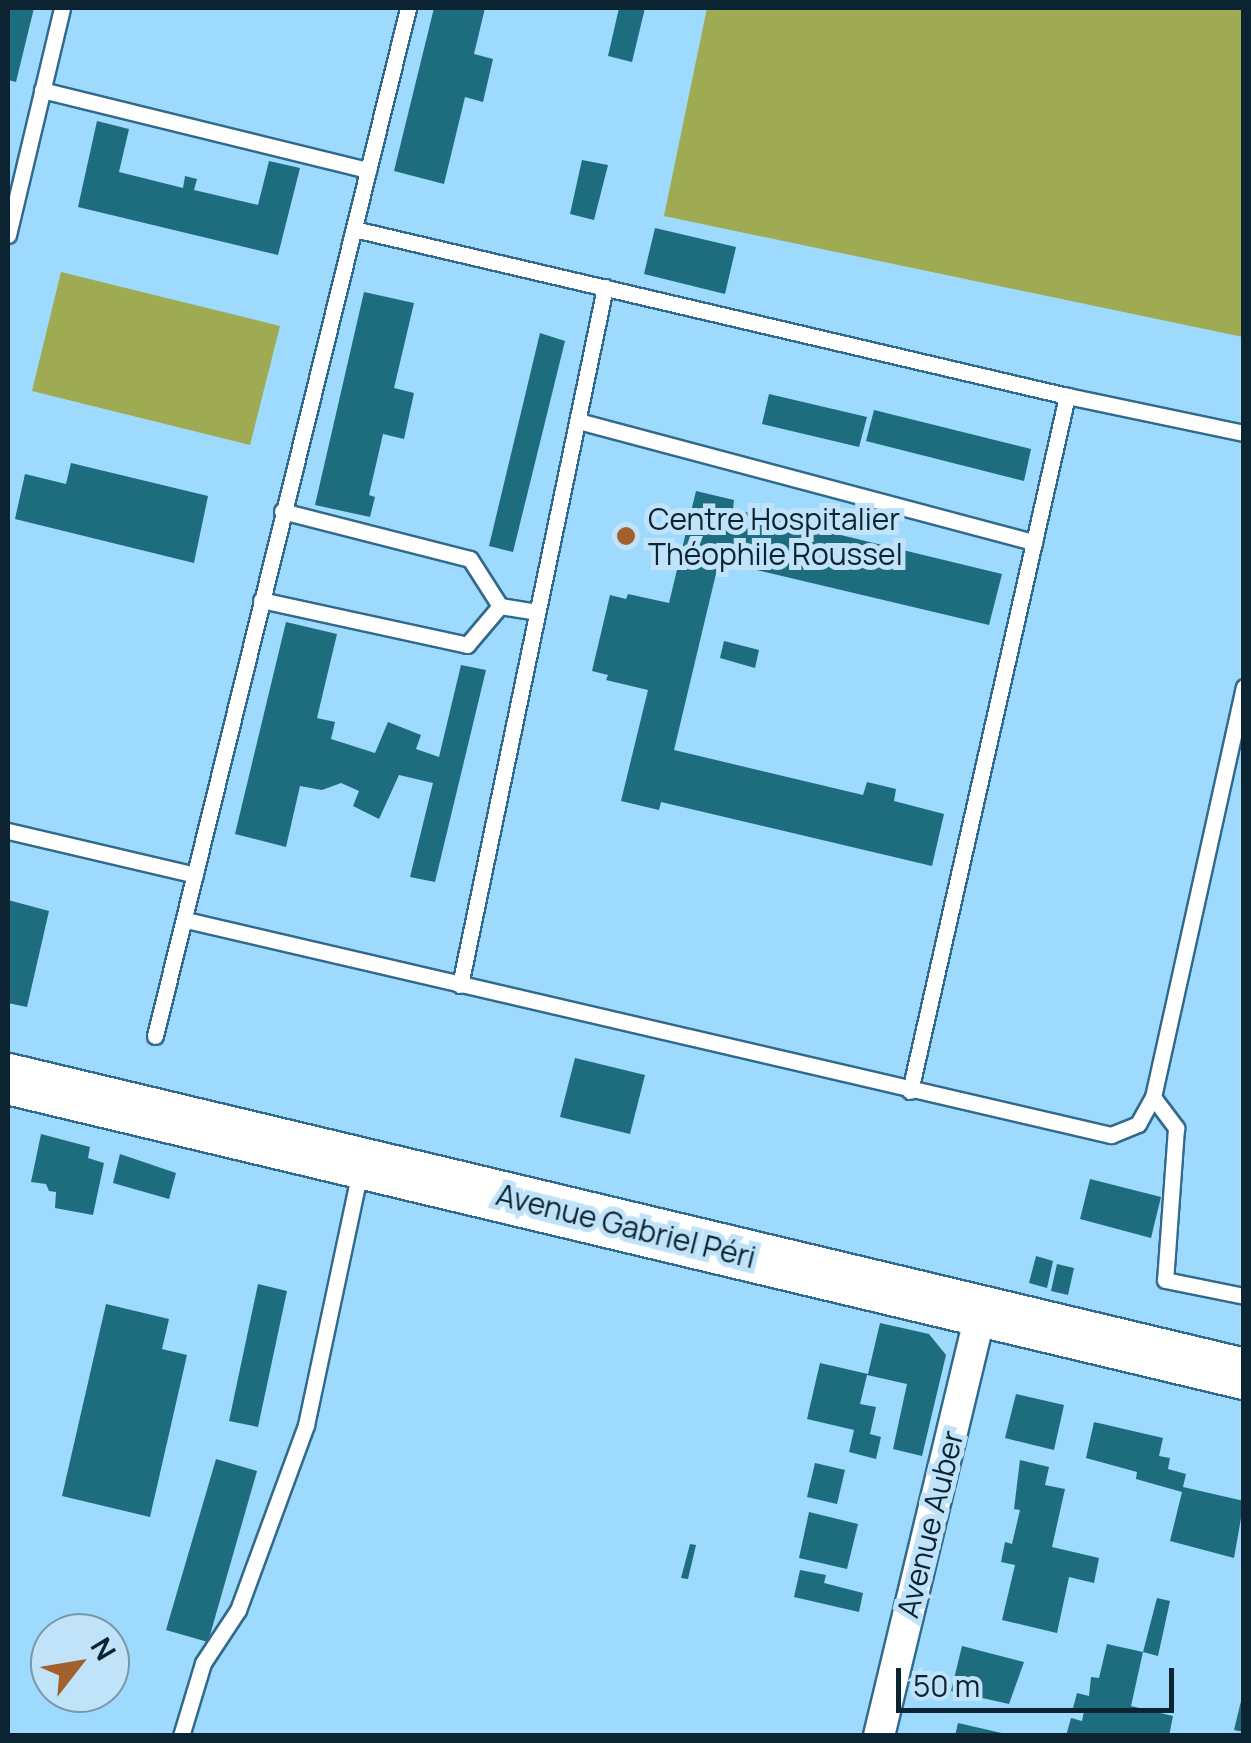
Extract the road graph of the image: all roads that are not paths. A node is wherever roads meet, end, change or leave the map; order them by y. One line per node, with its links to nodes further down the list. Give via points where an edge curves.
1 (62, 8): 3 (lane)
2 (408, 8): 6 (lane)
3 (42, 90): 5 (lane); 6 (lane)
4 (8, 149): 5 (lane)
5 (26, 154): 8 (lane)
6 (368, 170): 7 (lane)
7 (354, 229): 9 (lane); 13 (lane)
8 (8, 235)
9 (606, 287): 10 (lane); 11 (lane)
10 (1067, 396): 12 (lane); 14 (lane)
11 (578, 421): 14 (lane); 17 (lane)
12 (1244, 433)
13 (282, 511): 15 (lane); 16 (lane, via 470,559)
14 (1034, 542): 25 (lane)
15 (261, 600): 16 (lane, via 467,646); 20 (lane)
16 (500, 606): 17 (lane)
17 (538, 612): 22 (lane)
18 (1244, 688): 26 (lane)
19 (8, 830): 20 (lane)
20 (195, 875): 21 (lane)
21 (186, 920): 22 (lane); 23 (lane)
22 (460, 985): 25 (lane)
23 (155, 1036)
24 (8, 1079): 27 (main road, Avenue Gabriel Péri)
25 (910, 1091): 26 (lane, via 1112,1135 1138,1124)
26 (1153, 1097): 28 (lane, via 1176,1128 1165,1280)
27 (362, 1162): 29 (main road, Avenue Gabriel Péri); 31 (lane, via 306,1424 238,1610 203,1663)
28 (1244, 1296)
29 (981, 1312): 30 (main road, Avenue Gabriel Péri); 32 (street, Avenue Auber)
30 (1244, 1374)
31 (180, 1736)
32 (879, 1736)

